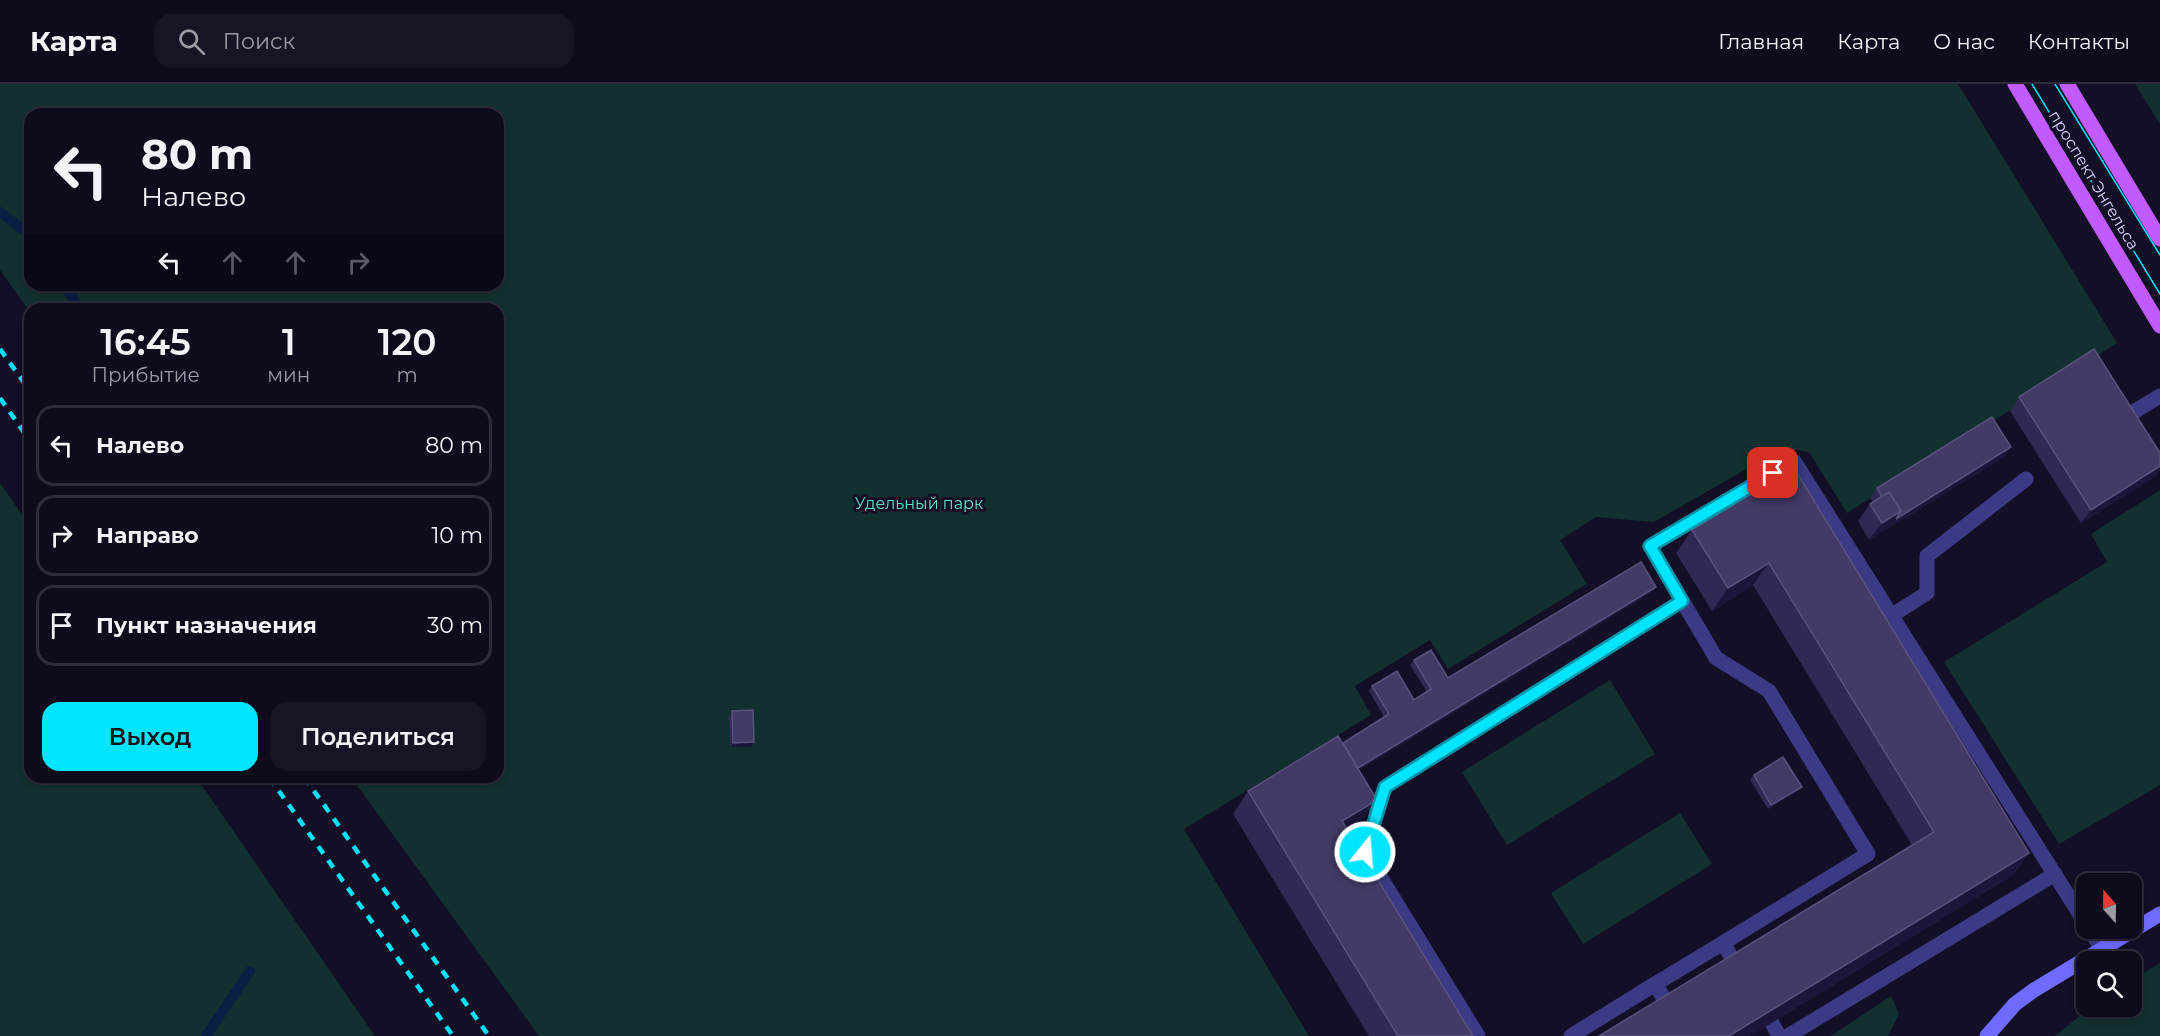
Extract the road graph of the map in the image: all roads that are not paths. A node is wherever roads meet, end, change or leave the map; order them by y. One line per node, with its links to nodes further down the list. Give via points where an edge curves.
1 (2015, 84): 4 (main road, проспект Энгельса)
2 (2067, 84): 3 (main road, проспект Энгельса)
3 (2160, 239)
4 (2160, 326)
5 (2160, 396): 6 (lane)
6 (2127, 416)
7 (2026, 479): 9 (lane, via 1927,556 1927,593)
8 (1682, 601): 9 (lane, via 1650,546 1794,461); 14 (lane, via 1716,658 1768,691 1868,854); 19 (lane, via 1385,787 1365,852)
9 (1892, 616): 10 (lane)
10 (2055, 874): 11 (lane); 21 (lane)
11 (2076, 908)
12 (2160, 914): 15 (main road)
13 (2096, 939): 15 (lane)
14 (1723, 943): 16 (lane); 17 (lane)
15 (2102, 949): 22 (main road, via 2015,1004)
16 (1736, 965)
17 (1656, 984): 18 (lane); 20 (lane)
18 (1669, 1007)
19 (1478, 1036)
20 (1571, 1036)
21 (1788, 1036)
22 (1987, 1036)

